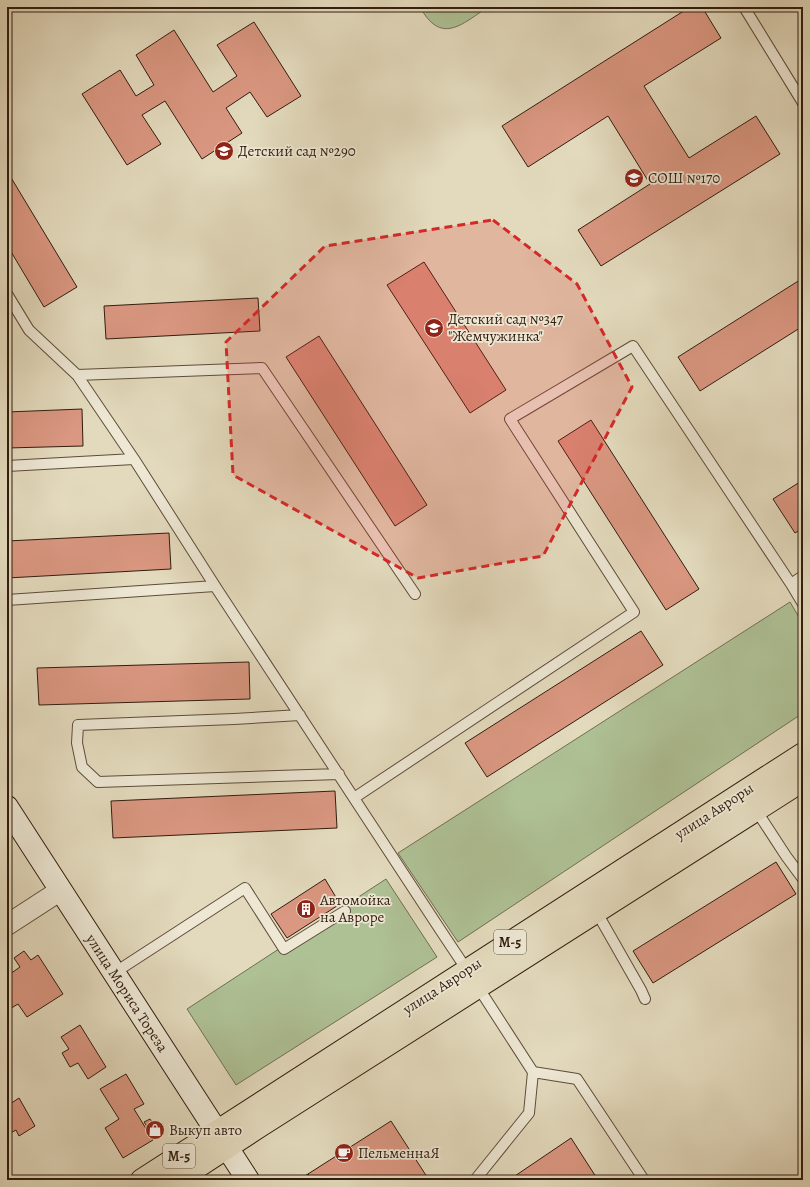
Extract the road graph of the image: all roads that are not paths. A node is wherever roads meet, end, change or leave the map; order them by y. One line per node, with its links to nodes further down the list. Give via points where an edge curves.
1 (744, 7): 2 (lane)
2 (803, 103)
3 (7, 294): 4 (lane, via 29,330)
4 (77, 375): 5 (lane); 10 (lane, via 262,368)
5 (134, 459): 6 (lane); 9 (lane)
6 (7, 466)
7 (803, 576): 8 (lane)
8 (791, 584): 12 (lane); 17 (lane, via 633,346 510,419 634,612)
9 (215, 586): 11 (lane); 13 (lane)
10 (415, 594)
11 (7, 600)
12 (803, 604)
13 (300, 715): 15 (lane); 15 (lane, via 78,725 77,742 82,767 98,782)
14 (803, 754): 26 (main road, улица Авроры / М-5)
15 (338, 774): 17 (lane)
16 (803, 780): 19 (main road, улица Авроры / М-5)
17 (354, 798): 26 (lane)
18 (7, 807): 21 (main road, улица Мориса Тореза)
19 (756, 810): 20 (lane); 23 (main road, улица Авроры / М-5)
20 (803, 879)
21 (61, 890): 24 (street); 25 (main road, улица Мориса Тореза)
22 (345, 911): 25 (lane, via 284,950 245,888)
23 (596, 911): 26 (main road, улица Авроры / М-5); 27 (lane)
24 (7, 925)
25 (114, 973): 29 (main road, улица Мориса Тореза)
26 (473, 978): 28 (lane); 29 (main road, улица Авроры / М-5)
27 (645, 999)
28 (533, 1072): 33 (lane, via 529,1113); 34 (lane, via 577,1079)
29 (222, 1139): 30 (main road, улица Авроры / М-5); 31 (main road, улица Авроры / М-5); 32 (main road, улица Мориса Тореза)
30 (142, 1180)
31 (176, 1180)
32 (248, 1180)
33 (475, 1180)
34 (644, 1180)

